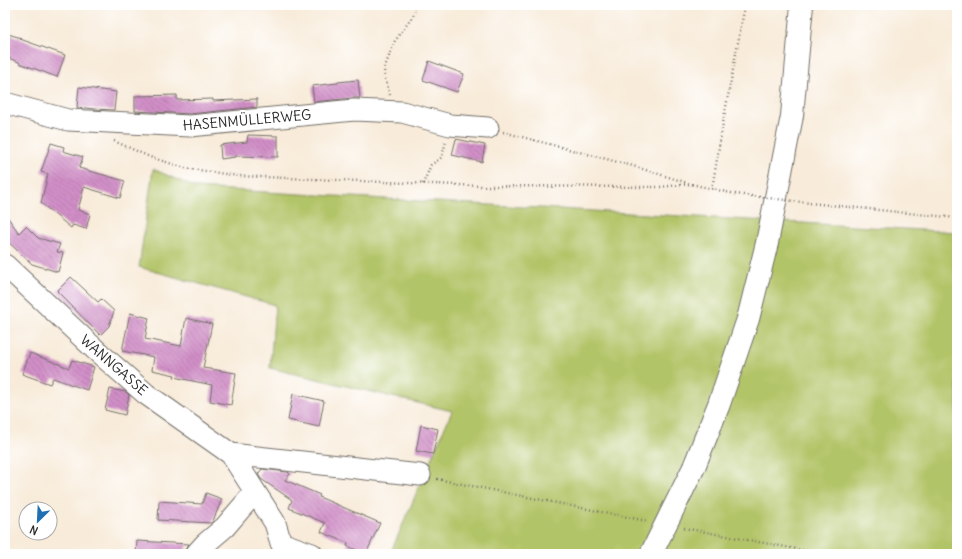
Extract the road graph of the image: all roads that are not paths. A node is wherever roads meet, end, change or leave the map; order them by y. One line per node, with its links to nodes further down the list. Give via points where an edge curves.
1 (802, 5): 11 (main road, bridge, via 792,116 767,243 748,319 720,404 694,467)
2 (5, 103): 3 (street, HASENMÜLLERWEG, via 68,120 190,126 354,110 402,112 450,125)
3 (488, 128)
4 (5, 265): 5 (street, WANNGASSE, via 146,394)
5 (231, 454): 6 (street, WANNGASSE); 7 (street, WANNGASSE)
6 (420, 475)
7 (255, 492): 8 (street, WANNGASSE, via 275,523); 9 (street, via 225,527)
8 (283, 548): 10 (street, WANNGASSE)
9 (196, 554)
10 (312, 554)
11 (652, 554)

